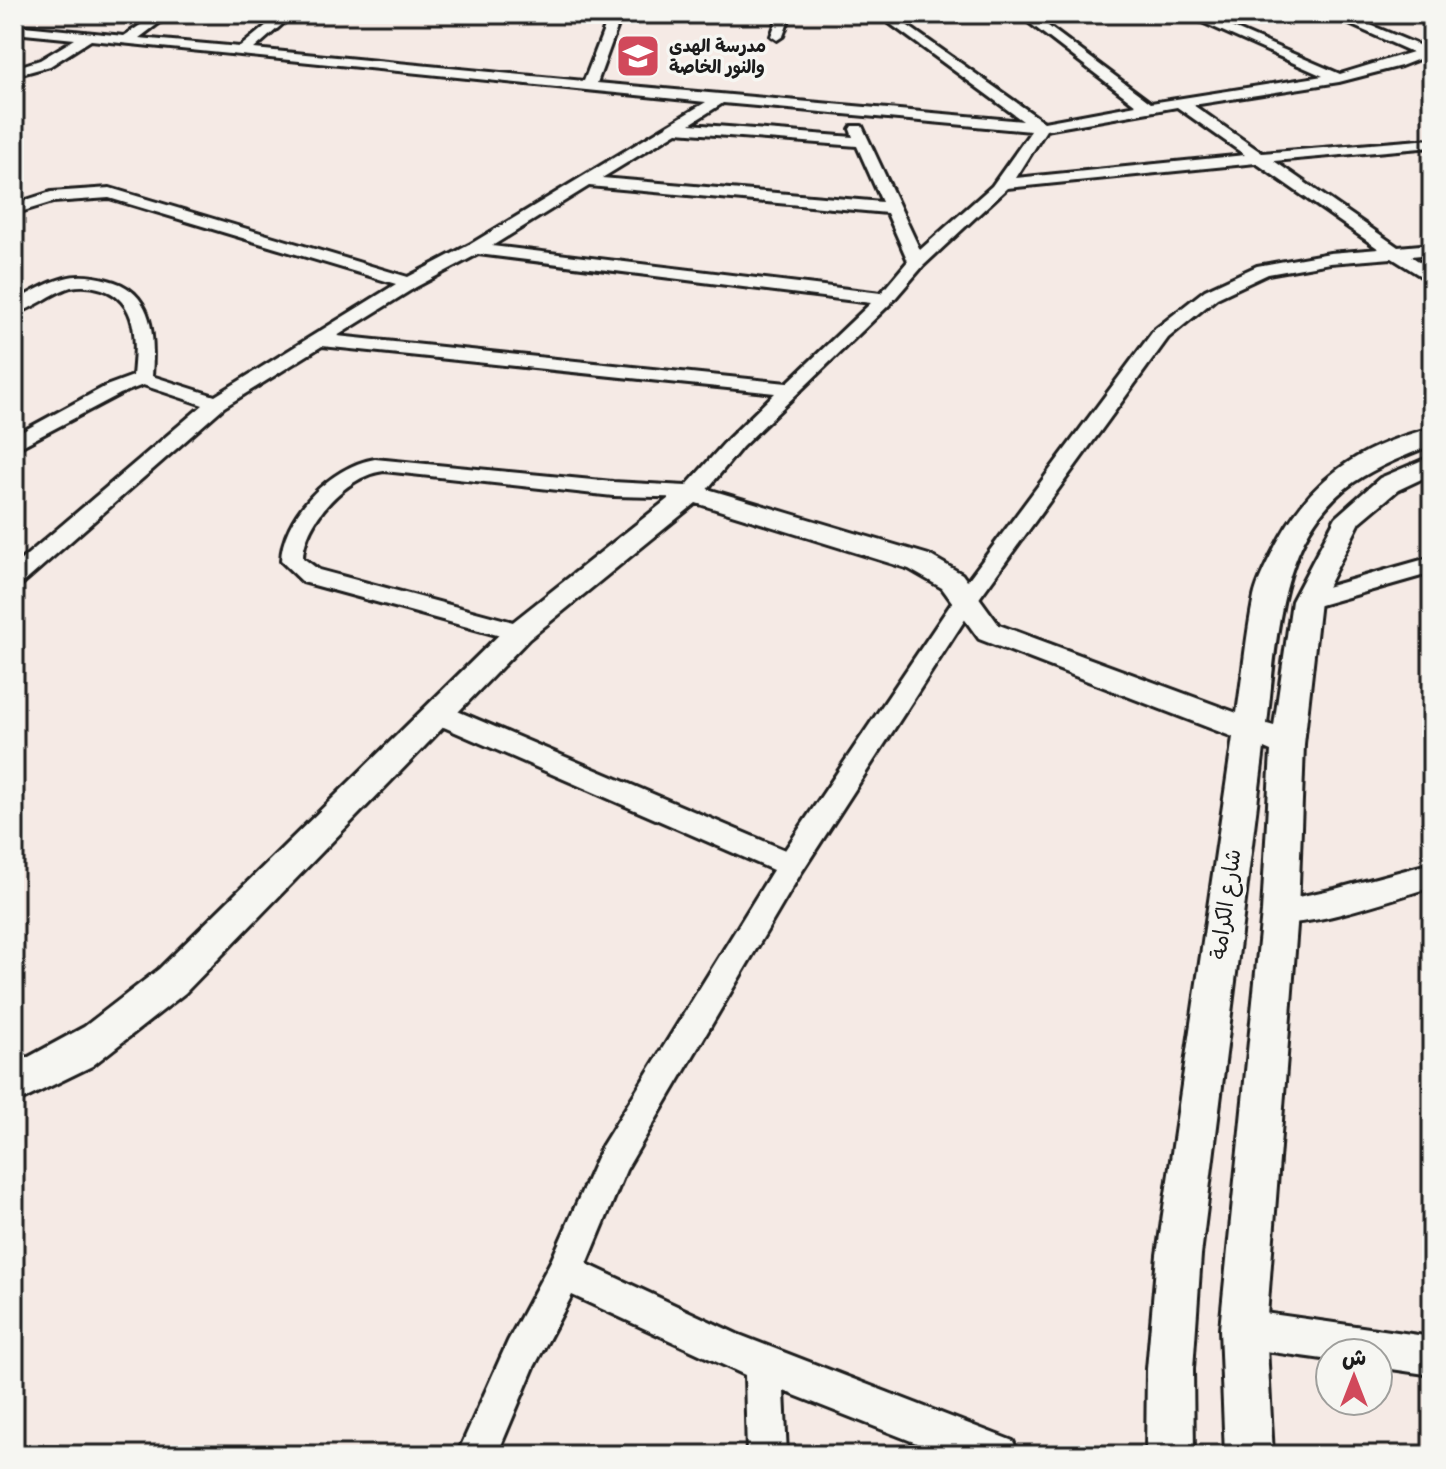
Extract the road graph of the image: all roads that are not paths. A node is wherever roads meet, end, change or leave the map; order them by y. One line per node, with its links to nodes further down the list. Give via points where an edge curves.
1 (165, 14): 14 (street)
2 (288, 14): 15 (street)
3 (616, 14): 19 (street)
4 (785, 14): 13 (street)
5 (883, 14): 25 (street)
6 (1024, 14): 22 (street)
7 (1190, 14): 18 (street)
8 (1333, 14): 16 (street)
9 (1417, 14): 10 (street)
10 (1432, 19)
11 (14, 29): 12 (street)
12 (89, 36): 14 (street); 17 (street, via 45,63)
13 (777, 36)
14 (127, 40): 15 (street)
15 (245, 50): 19 (street)
16 (1428, 50): 18 (street)
17 (14, 72)
18 (1339, 78): 21 (street)
19 (589, 85): 20 (street)
20 (720, 99): 23 (street); 24 (street)
21 (1182, 104): 22 (street); 28 (street)
22 (1149, 108): 25 (street)
23 (849, 111): 25 (street); 26 (street)
24 (674, 127): 26 (street); 29 (street)
25 (1041, 127): 30 (street)
26 (863, 142): 31 (street)
27 (1432, 143): 28 (street)
28 (1261, 160): 30 (street); 35 (street)
29 (587, 181): 31 (street); 33 (street)
30 (1003, 184): 36 (street)
31 (890, 208): 36 (street)
32 (14, 209): 38 (street, via 51,197 110,193)
33 (475, 249): 38 (street); 39 (street)
34 (1432, 249): 35 (street)
35 (1391, 252): 37 (street); 51 (street, via 1263,270 1184,313 1145,354)
36 (917, 262): 39 (street)
37 (1432, 278)
38 (410, 283): 41 (street)
39 (885, 299): 43 (street)
40 (14, 309): 42 (street, via 71,282 89,280 121,288 137,305 143,325)
41 (318, 340): 43 (street); 44 (street)
42 (142, 379): 44 (street); 46 (street)
43 (790, 389): 48 (street)
44 (217, 403): 50 (street)
45 (1432, 436): 55 (street, شارع الكرامة, via 1365,461 1335,480 1305,511 1269,594)
46 (14, 444)
47 (1432, 464): 52 (street, via 1389,484 1349,517)
48 (692, 493): 51 (street, via 919,562 952,581); 53 (street); 53 (street, via 384,465 359,470 339,485 296,534 292,561 311,576)
49 (1432, 565): 52 (street)
50 (14, 578)
51 (967, 598): 55 (street, via 989,632 1005,640); 57 (street)
52 (1306, 601): 56 (street)
53 (519, 632): 54 (street)
54 (439, 714): 57 (street); 60 (street, via 172,981 111,1033 55,1069)
55 (1248, 731): 56 (street); 68 (street, شارع الكرامة, via 1171,1324)
56 (1288, 744): 59 (street)
57 (791, 865): 61 (street, via 614,1158)
58 (1432, 875): 59 (street)
59 (1280, 912): 62 (street)
60 (14, 1085)
61 (565, 1272): 64 (street); 65 (street, via 521,1354)
62 (1243, 1329): 63 (street); 69 (street)
63 (1432, 1356)
64 (764, 1365): 66 (street); 67 (street)
65 (477, 1455)
66 (767, 1455)
67 (999, 1455)
68 (1170, 1455)
69 (1249, 1455)

